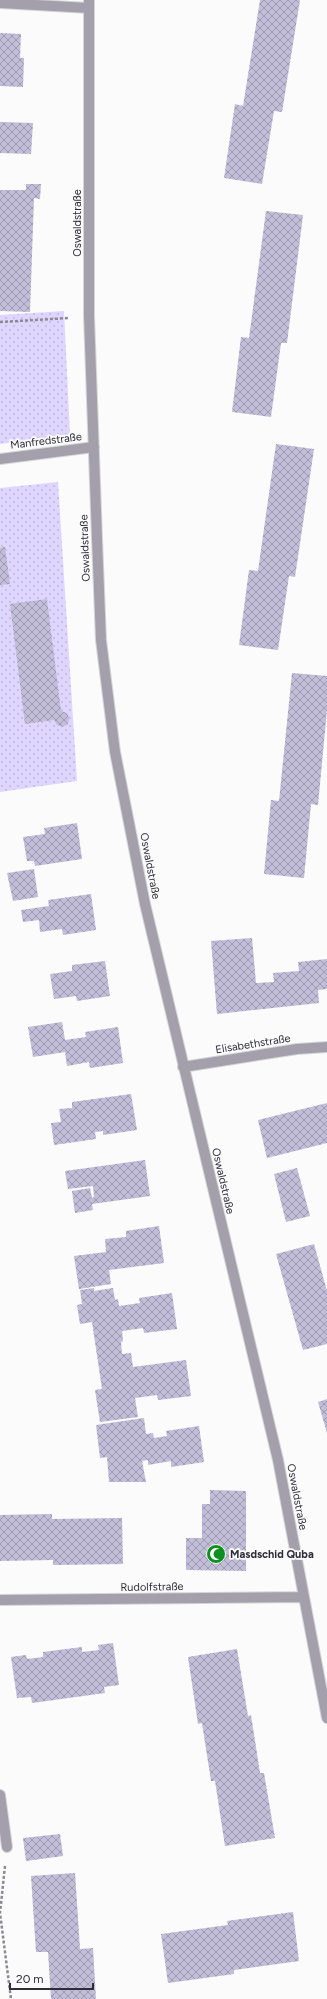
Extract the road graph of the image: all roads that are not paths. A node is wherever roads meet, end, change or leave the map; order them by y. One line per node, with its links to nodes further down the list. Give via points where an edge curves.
1 (0, 3): 2 (street)
2 (89, 4): 3 (street, Oswaldstraße, via 89,316)
3 (94, 447): 4 (street, Manfredstraße); 6 (street, Oswaldstraße, via 101,640 116,752 145,904)
4 (0, 459)
5 (327, 1047): 6 (street, Elisabethstraße, via 297,1049)
6 (184, 1067): 7 (street, Oswaldstraße, via 278,1460)
7 (304, 1598): 8 (street, Rudolfstraße); 9 (street, Oswaldstraße)
8 (0, 1600)
9 (327, 1718)
10 (0, 1794): 11 (street)
11 (7, 1847)

